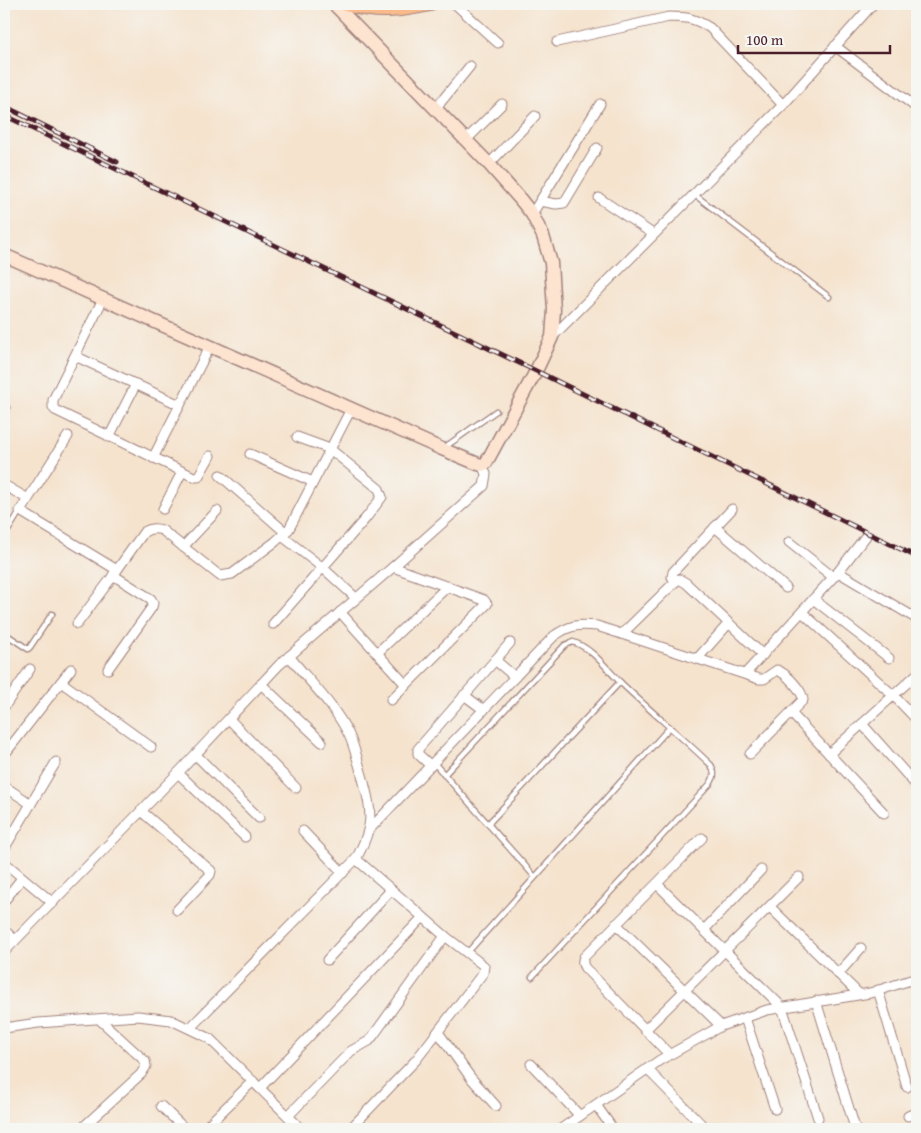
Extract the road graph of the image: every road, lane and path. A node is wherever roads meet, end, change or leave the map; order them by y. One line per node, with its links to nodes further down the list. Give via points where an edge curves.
1 (334, 4): 13 (main road)
2 (346, 4): 3 (main road, via 386,11)
3 (430, 4)
4 (455, 4): 6 (street)
5 (873, 4): 8 (street)
6 (498, 42)
7 (557, 42): 12 (street, via 686,17 710,28)
8 (835, 46): 12 (street); 14 (street)
9 (470, 66): 13 (street)
10 (502, 104): 16 (street)
11 (600, 104): 21 (street)
12 (783, 105): 19 (street)
13 (436, 108): 16 (main road)
14 (917, 108)
15 (535, 116): 18 (street)
16 (466, 140): 18 (main road)
17 (597, 148): 21 (street, via 564,203)
18 (489, 164): 22 (main road)
19 (694, 194): 23 (street); 25 (lane)
20 (599, 198): 23 (street)
21 (540, 200): 22 (street)
22 (532, 214): 27 (main road, via 551,262)
23 (653, 234): 27 (street)
24 (4, 254): 26 (main road)
25 (829, 296)
26 (103, 299): 28 (main road); 29 (street)
27 (552, 336): 42 (main road)
28 (210, 346): 31 (street); 32 (main road)
29 (75, 356): 30 (street); 35 (street, via 53,400 53,407)
30 (136, 384): 31 (street); 35 (street)
31 (180, 405): 41 (street)
32 (351, 409): 37 (street); 38 (main road)
33 (496, 411): 38 (lane)
34 (68, 436): 47 (street)
35 (109, 437): 41 (street)
36 (297, 437): 37 (street)
37 (330, 449): 45 (street); 59 (street, via 379,489 382,497)
38 (442, 449): 42 (main road)
39 (250, 454): 45 (street)
40 (210, 456): 43 (street, via 198,477)
41 (153, 458): 43 (street)
42 (482, 465): 58 (street, via 486,474 484,486)
43 (182, 472): 49 (street)
44 (220, 475): 53 (street)
45 (313, 482): 53 (street)
46 (4, 485): 47 (street)
47 (28, 499): 50 (street)
48 (732, 508): 52 (street)
49 (163, 509)
50 (20, 511): 55 (lane); 60 (street)
51 (217, 511): 57 (street)
52 (715, 527): 62 (street, via 673,572 672,577); 64 (street)
53 (284, 534): 57 (street, via 226,576 220,576); 59 (street)
54 (866, 536): 61 (street)
55 (4, 537)
56 (789, 542): 61 (street)
57 (183, 547): 60 (street, via 162,530 150,529 144,532)
58 (393, 567): 63 (street); 65 (street)
59 (323, 568): 65 (street); 73 (street)
60 (115, 573): 72 (street); 85 (street, via 153,603)
61 (836, 574): 66 (street); 70 (street)
62 (676, 581): 71 (street, via 679,579 686,583); 75 (street)
63 (448, 586): 77 (street); 92 (street, via 487,604)
64 (786, 588)
65 (356, 598): 67 (street)
66 (813, 599): 68 (street); 80 (street)
67 (340, 612): 77 (street); 79 (street)
68 (802, 612): 78 (street); 94 (street)
69 (52, 614): 74 (lane, via 28,649)
70 (917, 619)
71 (729, 623): 78 (street); 81 (street)
72 (77, 624)
73 (273, 624)
74 (4, 633)
75 (622, 634): 81 (street); 88 (street, via 597,626 580,624 568,627 554,636)
76 (510, 643): 82 (street)
77 (377, 654): 92 (street)
78 (763, 655): 86 (street)
79 (289, 656): 91 (street); 121 (street, via 334,711 354,748 370,806)
80 (888, 658)
81 (697, 659): 86 (street)
82 (495, 660): 88 (street); 93 (street)
83 (30, 669): 96 (street)
84 (71, 669): 89 (street)
85 (108, 669)
86 (745, 674): 98 (street, via 759,679 778,670 783,672 804,697)
87 (917, 674): 94 (street)
88 (515, 677): 97 (street)
89 (61, 682): 104 (street); 107 (street)
90 (620, 682): 102 (lane); 112 (lane, via 582,644 573,642 565,645); 120 (lane)
91 (261, 684): 99 (street); 103 (street)
92 (406, 685): 95 (street)
93 (464, 695): 97 (street); 110 (street, via 418,749 418,754)
94 (894, 696): 100 (street); 101 (street)
95 (391, 700)
96 (4, 707)
97 (484, 710): 110 (street)
98 (791, 713): 105 (street); 106 (street)
99 (229, 719): 108 (street); 115 (street)
100 (917, 720)
101 (862, 724): 106 (street); 114 (street)
102 (670, 727): 130 (lane); 151 (lane, via 711,764 714,778)
103 (322, 742)
104 (151, 747)
105 (750, 754)
106 (829, 754): 118 (street)
107 (4, 755)
108 (196, 755): 111 (street); 119 (street)
109 (56, 762): 116 (street)
110 (432, 764): 112 (lane); 121 (street)
111 (178, 773): 117 (street); 123 (street)
112 (444, 774): 120 (lane)
113 (4, 786): 116 (street)
114 (917, 786)
115 (296, 788)
116 (31, 804): 125 (street)
117 (141, 812): 136 (street); 138 (street, via 211,871)
118 (884, 813)
119 (259, 818)
120 (488, 824): 130 (lane)
121 (369, 830): 126 (street)
122 (303, 831): 129 (street)
123 (245, 837)
124 (702, 838): 133 (street)
125 (4, 850)
126 (356, 859): 129 (street); 134 (street)
127 (4, 862): 132 (street)
128 (761, 870): 142 (street)
129 (343, 873): 162 (street)
130 (535, 877): 148 (lane)
131 (799, 877): 137 (street)
132 (22, 878): 135 (street); 136 (street)
133 (657, 884): 140 (street); 142 (street)
134 (391, 890): 139 (street); 149 (street)
135 (4, 901)
136 (53, 903): 144 (street)
137 (770, 907): 146 (street); 150 (street)
138 (177, 910)
139 (423, 917): 143 (street); 169 (street)
140 (616, 924): 154 (street); 163 (street, via 584,957 582,965)
141 (4, 930): 144 (street)
142 (704, 930): 146 (street)
143 (445, 936): 148 (street); 176 (street, via 369,1041 350,1051)
144 (15, 940): 147 (street)
145 (861, 948): 150 (street)
146 (725, 951): 154 (street); 157 (street)
147 (4, 952)
148 (467, 952): 164 (street, via 484,966 483,973)
149 (327, 960)
150 (838, 974): 155 (street)
151 (532, 977)
152 (917, 978): 153 (street)
153 (878, 990): 155 (street); 170 (street)
154 (685, 991): 160 (street); 163 (street)
155 (859, 994): 156 (street)
156 (816, 1001): 157 (street); 180 (street)
157 (782, 1007): 158 (street); 179 (street)
158 (745, 1018): 160 (street); 174 (street)
159 (99, 1019): 161 (street); 162 (street, via 154,1017); 181 (street, via 145,1061 146,1066)
160 (721, 1026): 165 (street)
161 (4, 1028)
162 (190, 1028): 168 (street, via 209,1038)
163 (645, 1030): 165 (street)
164 (438, 1032): 173 (street); 185 (street, via 416,1060)
165 (669, 1054): 167 (street)
166 (531, 1064): 177 (street)
167 (647, 1069): 171 (street); 188 (street)
168 (253, 1080): 169 (street); 183 (street)
169 (260, 1088): 176 (street)
170 (907, 1088)
171 (596, 1105): 177 (street); 187 (street)
172 (161, 1106): 182 (street)
173 (496, 1106)
174 (775, 1109)
175 (917, 1112): 178 (street)
176 (288, 1116): 184 (street)
177 (580, 1116): 186 (street)
178 (908, 1116)
179 (818, 1118)
180 (855, 1128)
181 (81, 1129)
182 (185, 1129)
183 (204, 1129)
184 (301, 1129)
185 (350, 1129)
186 (561, 1129)
187 (613, 1129)
188 (706, 1129)

